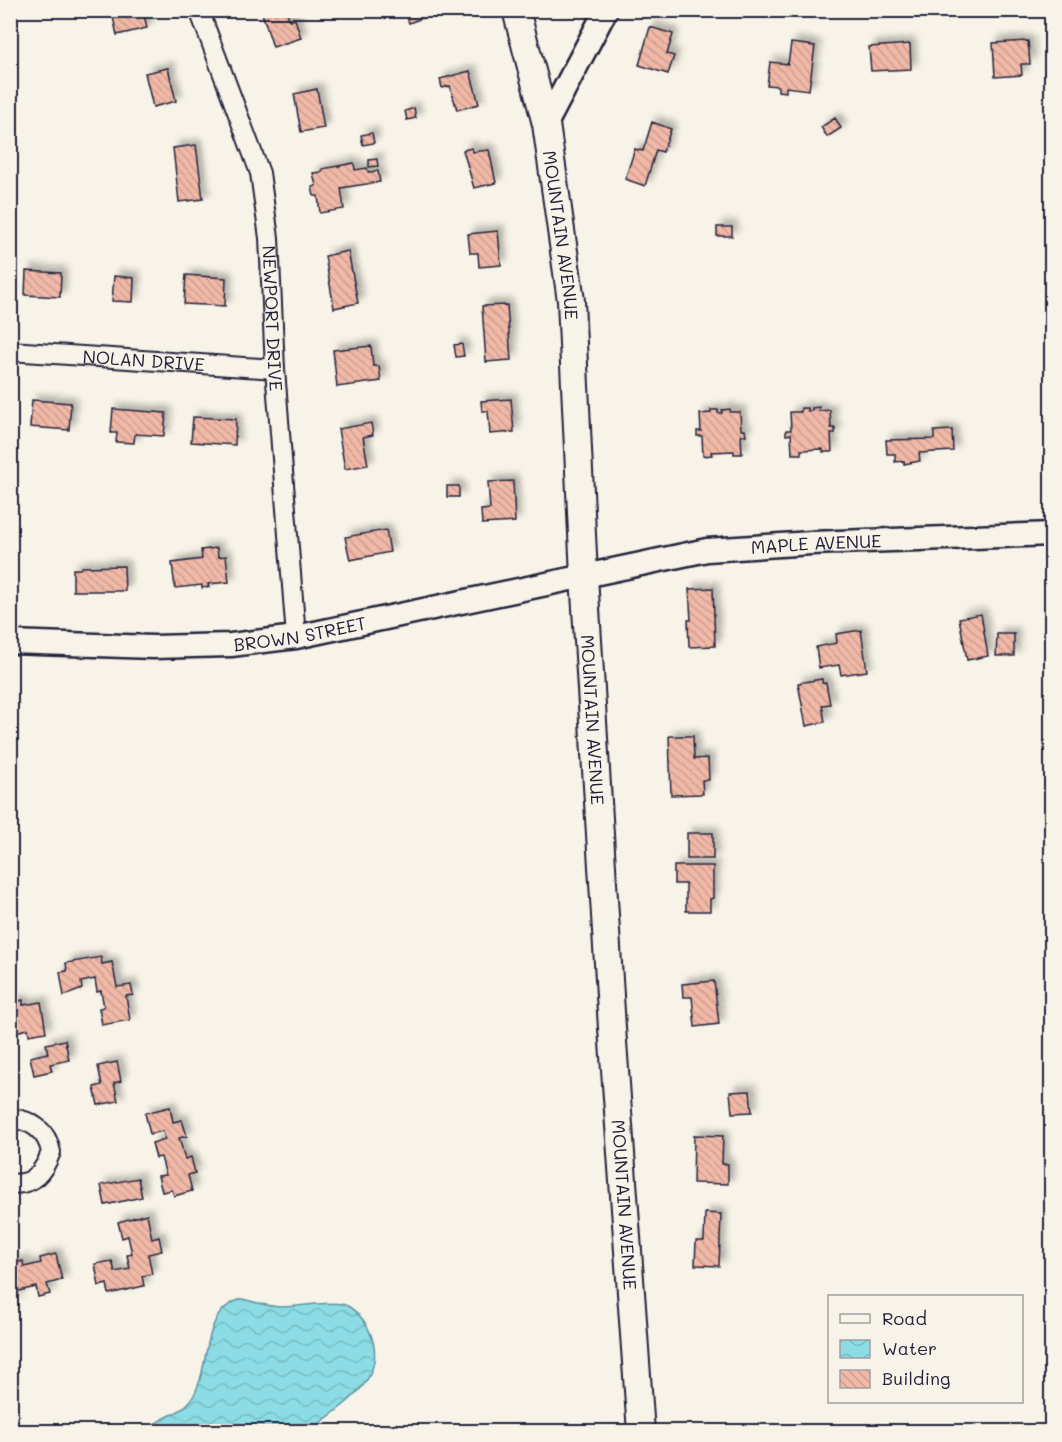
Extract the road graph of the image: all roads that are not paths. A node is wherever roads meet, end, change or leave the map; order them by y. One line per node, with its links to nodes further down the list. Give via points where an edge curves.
1 (199, 10): 6 (street, NEWPORT DRIVE, via 260,173 269,238)
2 (516, 10): 4 (main road, MOUNTAIN AVENUE)
3 (606, 10): 4 (street)
4 (546, 124): 8 (main road, MOUNTAIN AVENUE, via 571,301)
5 (10, 351): 6 (street, NOLAN DRIVE)
6 (275, 369): 9 (street, NEWPORT DRIVE)
7 (1052, 534): 8 (street, MAPLE AVENUE, via 706,550)
8 (584, 576): 9 (street, BROWN STREET); 13 (main road, MOUNTAIN AVENUE)
9 (296, 638): 10 (street, BROWN STREET, via 153,647)
10 (10, 642)
11 (10, 1118): 12 (street, via 38,1127 51,1152 41,1173 32,1180)
12 (10, 1183)
13 (641, 1431)

